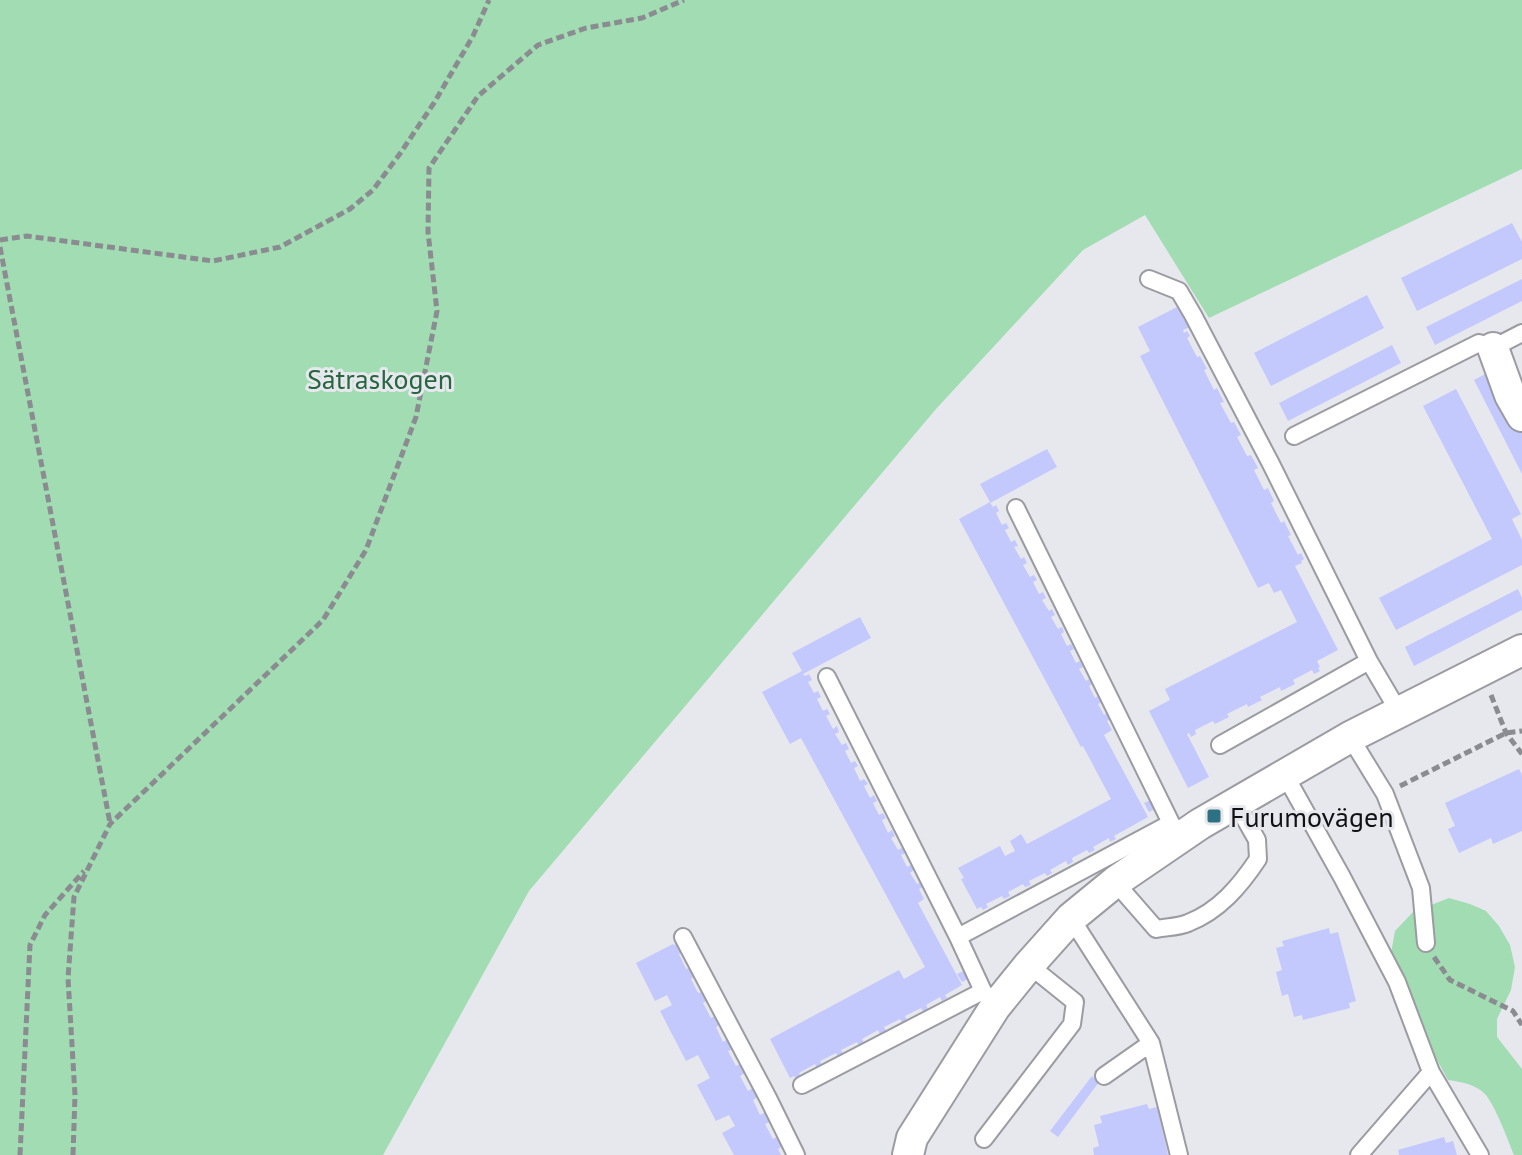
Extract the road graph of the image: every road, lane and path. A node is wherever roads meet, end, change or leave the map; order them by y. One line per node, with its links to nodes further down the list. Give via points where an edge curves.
1 (489, 0): 3 (path, via 434,103 373,190 350,209 280,247 213,261 27,236)
2 (684, 0): 24 (path, via 642,18 586,28 538,45 478,96 429,168 428,232 437,311 416,417 366,550 323,620)
3 (0, 240)
4 (0, 247): 24 (path)
5 (1149, 279): 12 (lane, via 1179,291 1193,315)
6 (1522, 333): 7 (lane)
7 (1493, 348): 8 (street); 9 (lane, via 1479,343)
8 (1522, 416)
9 (1294, 436)
10 (1016, 508): 25 (lane)
11 (1522, 650): 13 (street)
12 (1369, 661): 15 (lane); 19 (lane)
13 (1482, 670): 15 (street); 17 (path)
14 (827, 677): 30 (lane)
15 (1399, 712): 18 (street)
16 (1522, 731): 17 (path)
17 (1506, 733): 20 (path); 22 (path)
18 (1350, 737): 21 (street); 22 (lane)
19 (1220, 745)
20 (1522, 754)
21 (1285, 775): 23 (street); 36 (lane, via 1397,982)
22 (1385, 794): 31 (lane, via 1421,888)
23 (1236, 803): 25 (street); 27 (lane, via 1257,840 1258,859 1228,898 1210,911 1186,925 1156,929)
24 (110, 824): 26 (path)
25 (1175, 830): 27 (street); 30 (lane)
26 (90, 865): 40 (path, via 45,915 30,945); 41 (path, via 74,897 68,978)
27 (1115, 882): 28 (street)
28 (1071, 918): 32 (street); 35 (lane)
29 (683, 937): 42 (lane)
30 (958, 937): 33 (lane)
31 (1426, 943): 34 (path, via 1450,980 1513,1011)
32 (1029, 965): 33 (street); 39 (lane, via 1075,1002 1072,1024)
33 (989, 999): 38 (lane); 43 (street, via 912,1138)
34 (1522, 1025)
35 (1151, 1043): 37 (lane); 44 (lane)
36 (1431, 1072): 45 (lane); 46 (lane)
37 (1104, 1076)
38 (802, 1085)
39 (984, 1139)
40 (20, 1155)
41 (73, 1155)
42 (796, 1155)
43 (908, 1155)
44 (1179, 1155)
45 (1359, 1155)
46 (1480, 1155)

